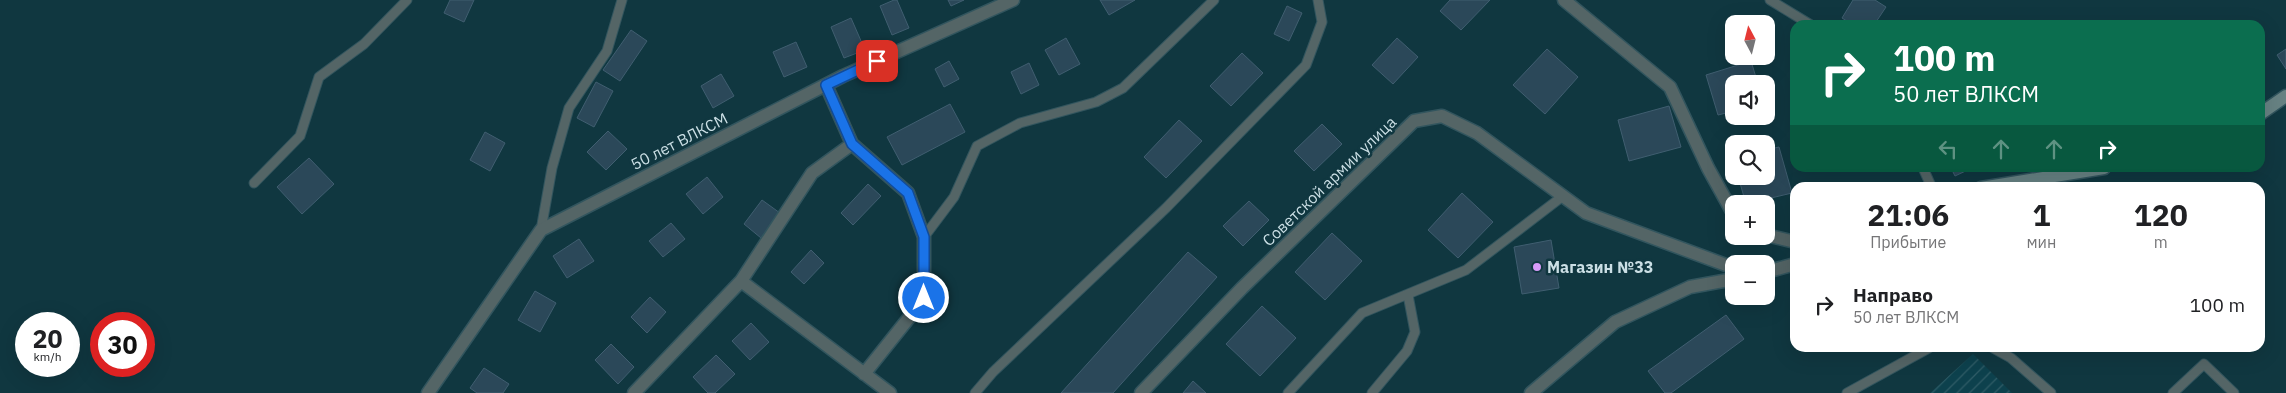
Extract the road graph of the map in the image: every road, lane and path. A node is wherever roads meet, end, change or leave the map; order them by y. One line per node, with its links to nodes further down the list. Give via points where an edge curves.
1 (407, 0): 15 (lane, via 364,44 318,77 300,136)
2 (622, 0): 18 (lane, via 607,51 569,108 552,168)
3 (1012, 0): 9 (street, 50 лет ВЛКСМ)
4 (1214, 0): 19 (lane, via 1123,88 1096,102 1020,122 977,146 954,197)
5 (1318, 0): 34 (lane, via 1322,22 1306,64 1166,208 993,372)
6 (1564, 0): 17 (street, via 1670,87)
7 (1770, 0): 8 (lane)
8 (1803, 20)
9 (826, 85): 12 (street); 18 (street, 50 лет ВЛКСМ)
10 (2286, 96): 11 (street)
11 (2265, 111)
12 (852, 144): 19 (street, via 908,193); 25 (street, via 812,173)
13 (2079, 172): 14 (street)
14 (2018, 182)
15 (254, 183)
16 (1564, 196): 22 (street, Советской армии улица, via 1586,213); 27 (lane, via 1466,270); 35 (street, Советской армии улица, via 1477,132 1442,116 1414,121 1242,288)
17 (1725, 199)
18 (541, 230): 32 (street, 50 лет ВЛКСМ)
19 (924, 237): 30 (street, via 924,298)
20 (1775, 238): 21 (street)
21 (1790, 241)
22 (1725, 265)
23 (1790, 265): 24 (street)
24 (1775, 270)
25 (740, 281): 30 (street); 33 (street)
26 (1725, 281): 38 (street, via 1690,287 1615,322)
27 (1408, 294): 36 (lane, via 1362,314); 37 (lane, via 1415,332 1407,351)
28 (1922, 352): 39 (lane)
29 (2000, 352): 40 (lane)
30 (864, 374): 31 (street)
31 (886, 392)
32 (428, 393)
33 (634, 393)
34 (975, 393)
35 (1141, 393)
36 (1288, 393)
37 (1372, 393)
38 (1531, 393)
39 (1847, 393)
40 (2051, 393)
41 (2173, 393): 42 (lane, via 2204,364)
42 (2234, 393)

